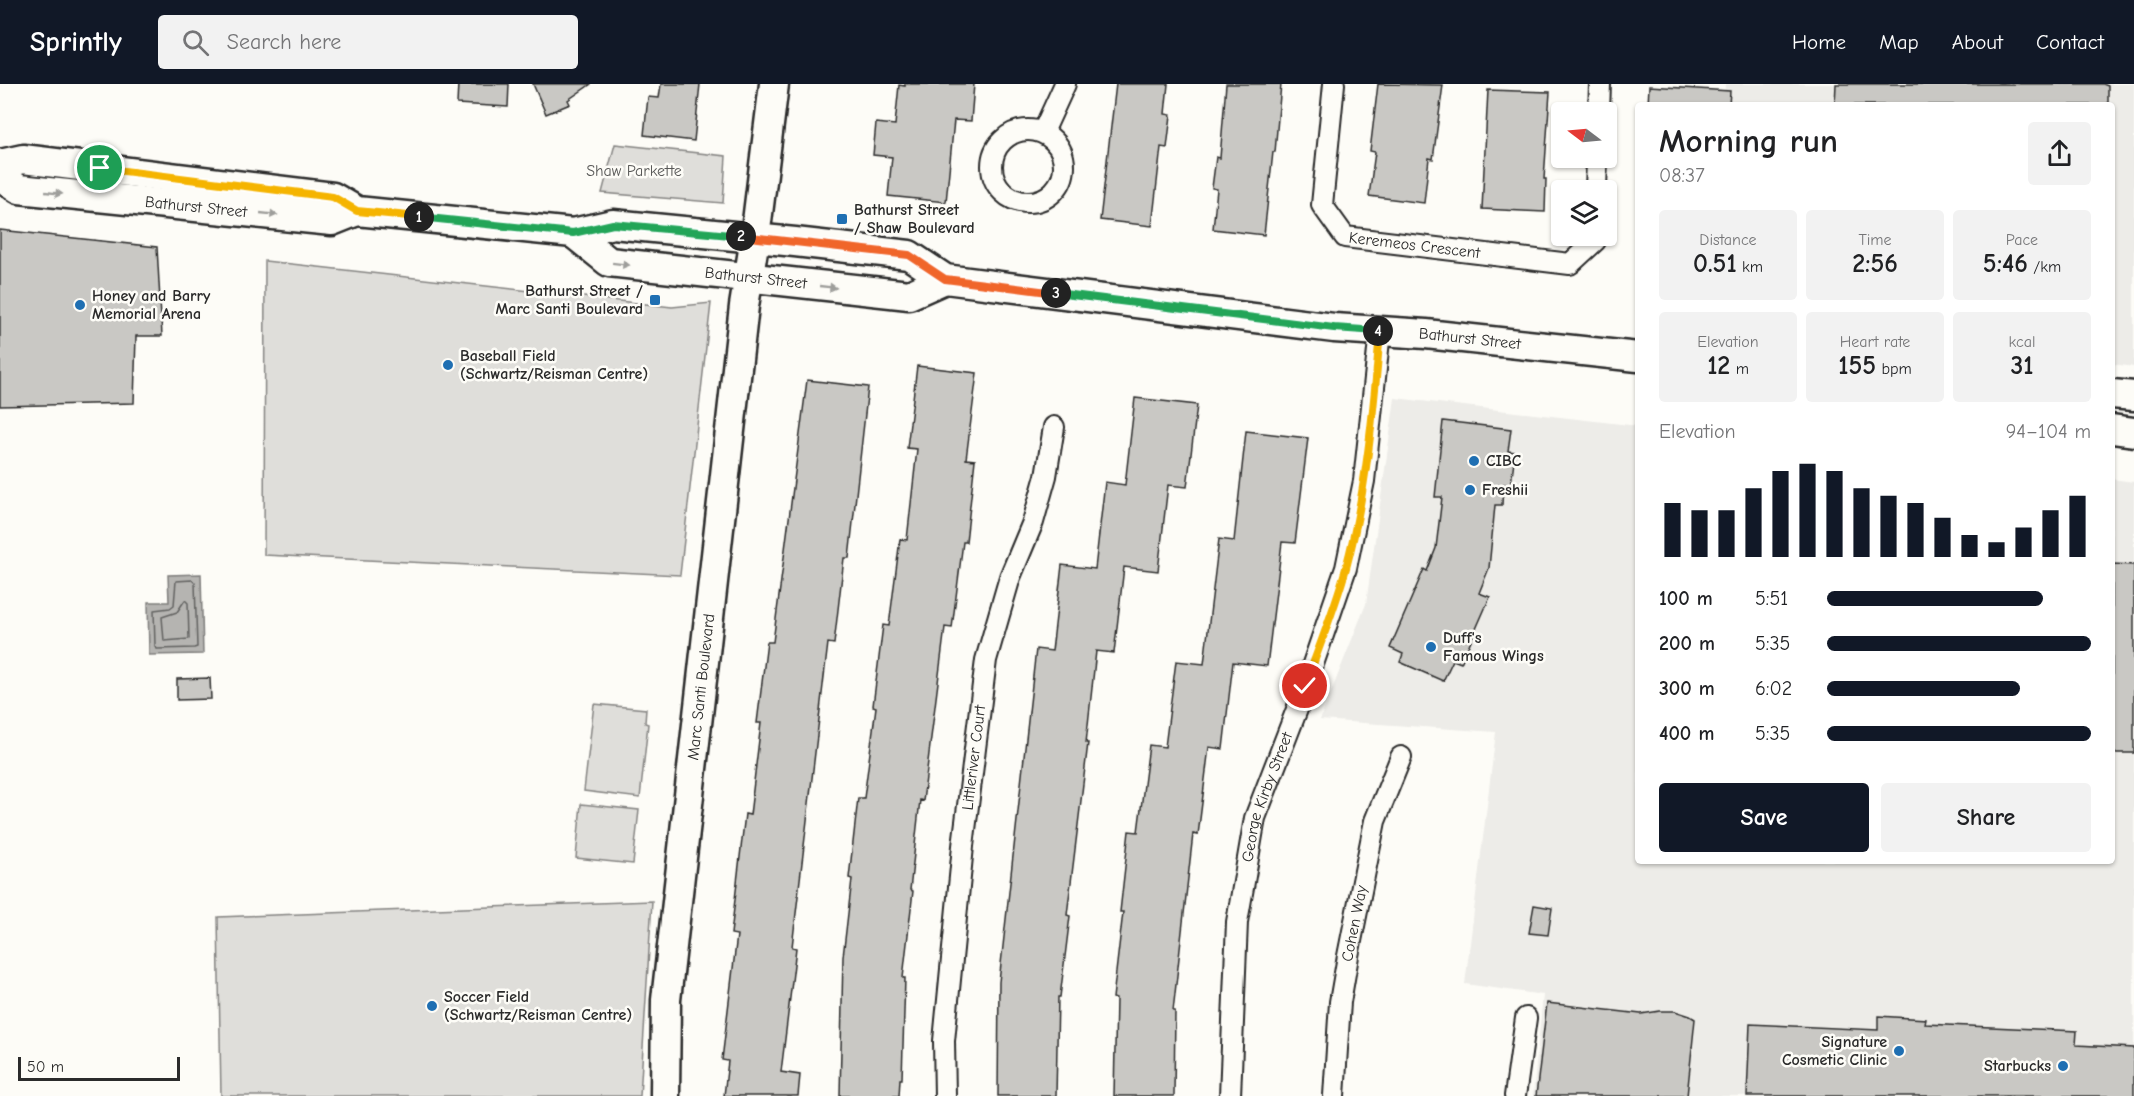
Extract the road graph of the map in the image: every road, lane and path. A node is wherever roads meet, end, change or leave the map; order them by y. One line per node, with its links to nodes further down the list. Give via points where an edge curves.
1 (774, 84): 11 (main road, Marc Santi Boulevard)
2 (1065, 84): 6 (street)
3 (1334, 84): 12 (street, Keremeos Crescent, via 1322,205 1346,237 1570,264)
4 (1600, 84): 5 (street)
5 (1599, 102)
6 (1043, 132)
7 (0, 164): 9 (main road, Bathurst Street, via 23,159 333,197)
8 (0, 176): 9 (main road, Bathurst Street, one-way to 9, via 19,189 321,220 332,221)
9 (357, 211): 10 (main road, Bathurst Street)
10 (573, 233): 11 (main road, Bathurst Street, via 613,224); 13 (main road, Bathurst Street, one-way to 13, via 609,262)
11 (755, 238): 13 (main road, Marc Santi Boulevard); 14 (main road, Bathurst Street, via 909,255)
12 (1590, 246)
13 (749, 279): 14 (main road, Bathurst Street, one-way to 14, via 909,295); 24 (main road, Marc Santi Boulevard, via 667,989)
14 (945, 279): 15 (main road, Bathurst Street)
15 (1380, 331): 16 (main road, Bathurst Street); 26 (street, George Kirby Street, via 1364,481 1346,568 1256,819 1237,922)
16 (1635, 357)
17 (2115, 394): 18 (main road)
18 (2134, 396)
19 (1054, 427): 25 (street, Littleriver Court, via 1037,510 1010,577 986,660 944,1041)
20 (2115, 429): 21 (main road)
21 (2134, 432)
22 (1401, 757): 27 (street, Cohen Way, via 1375,821 1348,956 1340,1002)
23 (1526, 1017): 28 (street)
24 (665, 1096)
25 (945, 1096)
26 (1230, 1096)
27 (1334, 1096)
28 (1515, 1096)

